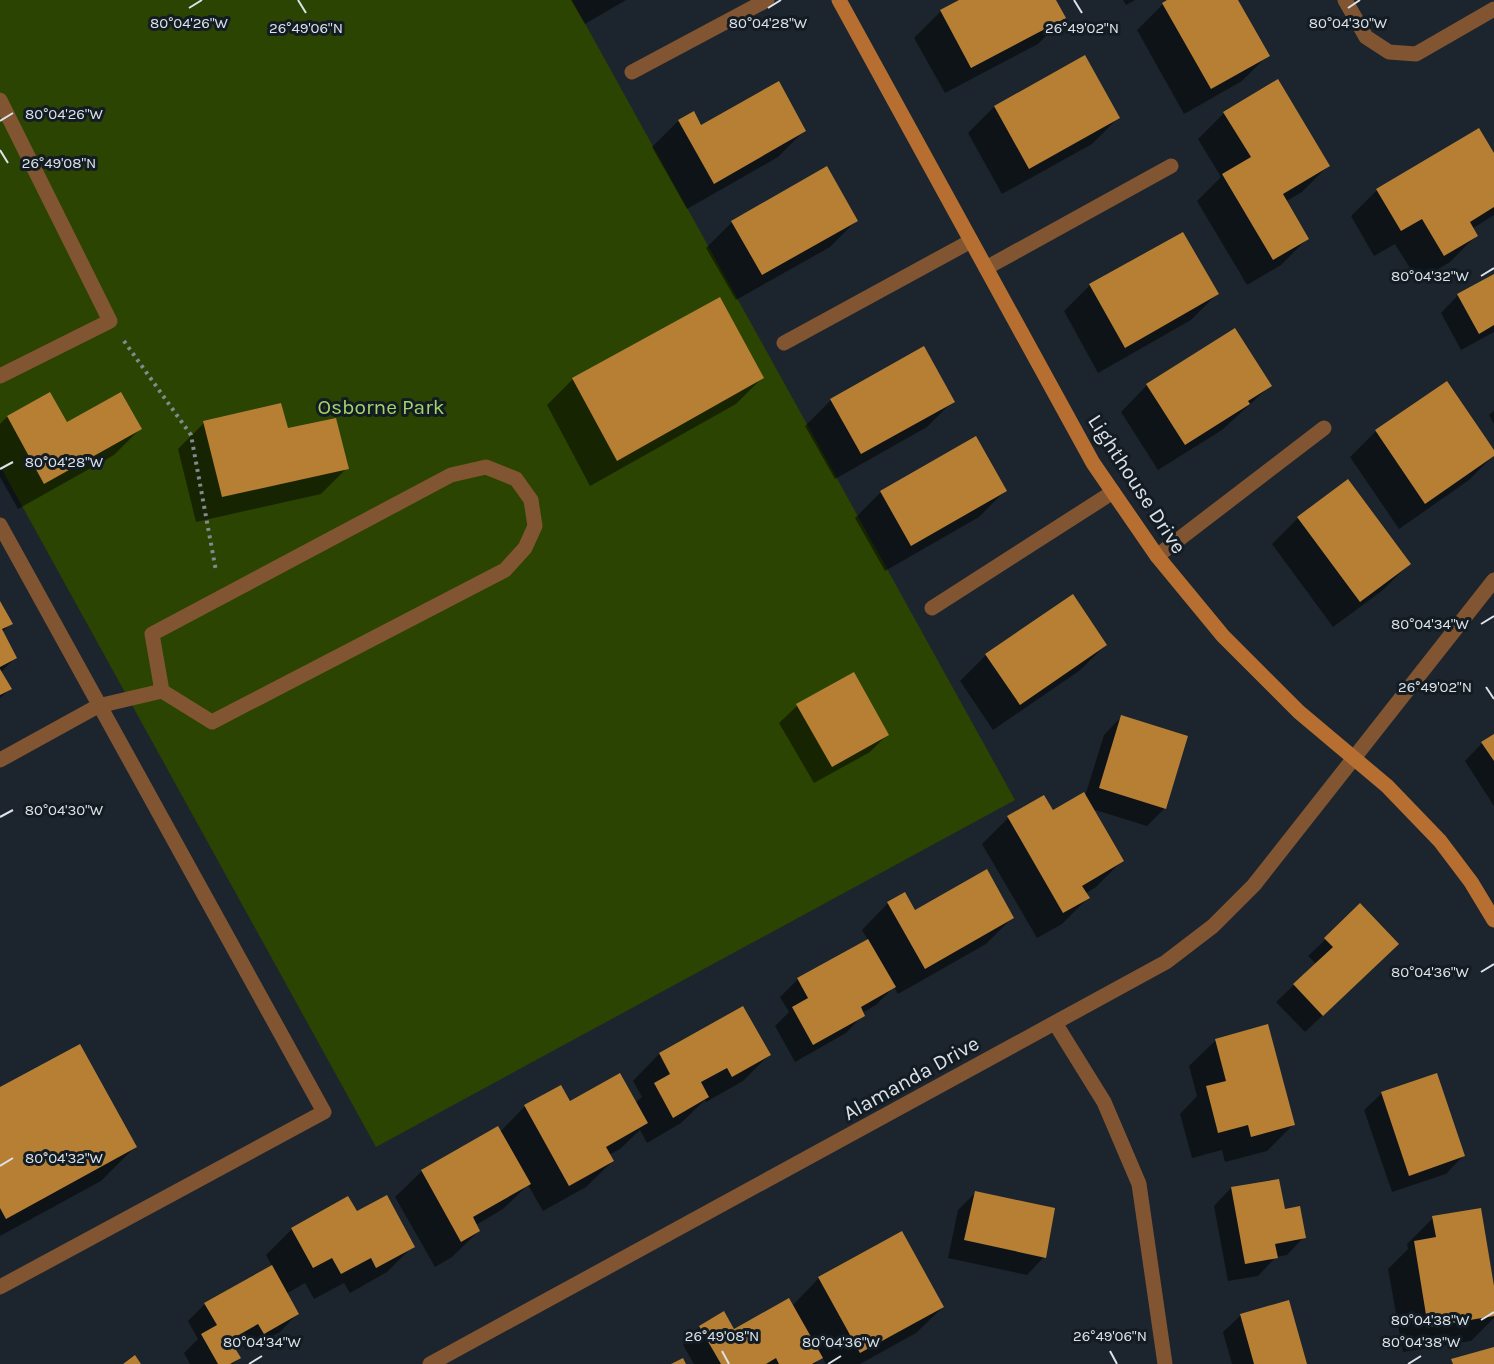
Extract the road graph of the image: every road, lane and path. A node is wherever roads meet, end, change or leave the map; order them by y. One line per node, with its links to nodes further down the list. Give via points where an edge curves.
1 (767, 0): 5 (street)
2 (839, 0): 8 (street, Lighthouse Drive)
3 (1346, 0): 4 (street, via 1366,37 1389,52 1416,54)
4 (1494, 9)
5 (632, 72)
6 (0, 100): 10 (street)
7 (1171, 166): 9 (street)
8 (971, 241): 9 (street, Lighthouse Drive); 11 (street)
9 (986, 268): 14 (street, Lighthouse Drive, via 1093,463)
10 (110, 321): 12 (street); 18 (path, via 191,435)
11 (784, 343)
12 (0, 376)
13 (1324, 428): 16 (street)
14 (1113, 492): 16 (street, Lighthouse Drive); 19 (street)
15 (0, 525): 21 (street)
16 (1157, 556): 22 (street, Lighthouse Drive, via 1223,636 1299,712)
17 (1494, 580): 22 (street, Alamanda Drive)
18 (220, 597): 20 (street, via 152,634); 20 (street, via 451,475 486,467 516,479 531,500 535,526 525,548 505,570 212,722)
19 (932, 608)
20 (162, 691): 21 (street)
21 (98, 706): 23 (street); 26 (street, via 324,1112)
22 (1354, 758): 24 (street, Lighthouse Drive, via 1440,841); 25 (street, Alamanda Drive, via 1254,885 1213,926 1166,962)
23 (0, 760)
24 (1494, 920)
25 (1055, 1023): 27 (street, Alamanda Drive); 28 (street, via 1104,1102 1139,1184)
26 (0, 1287)
27 (430, 1364)
28 (1165, 1364)

